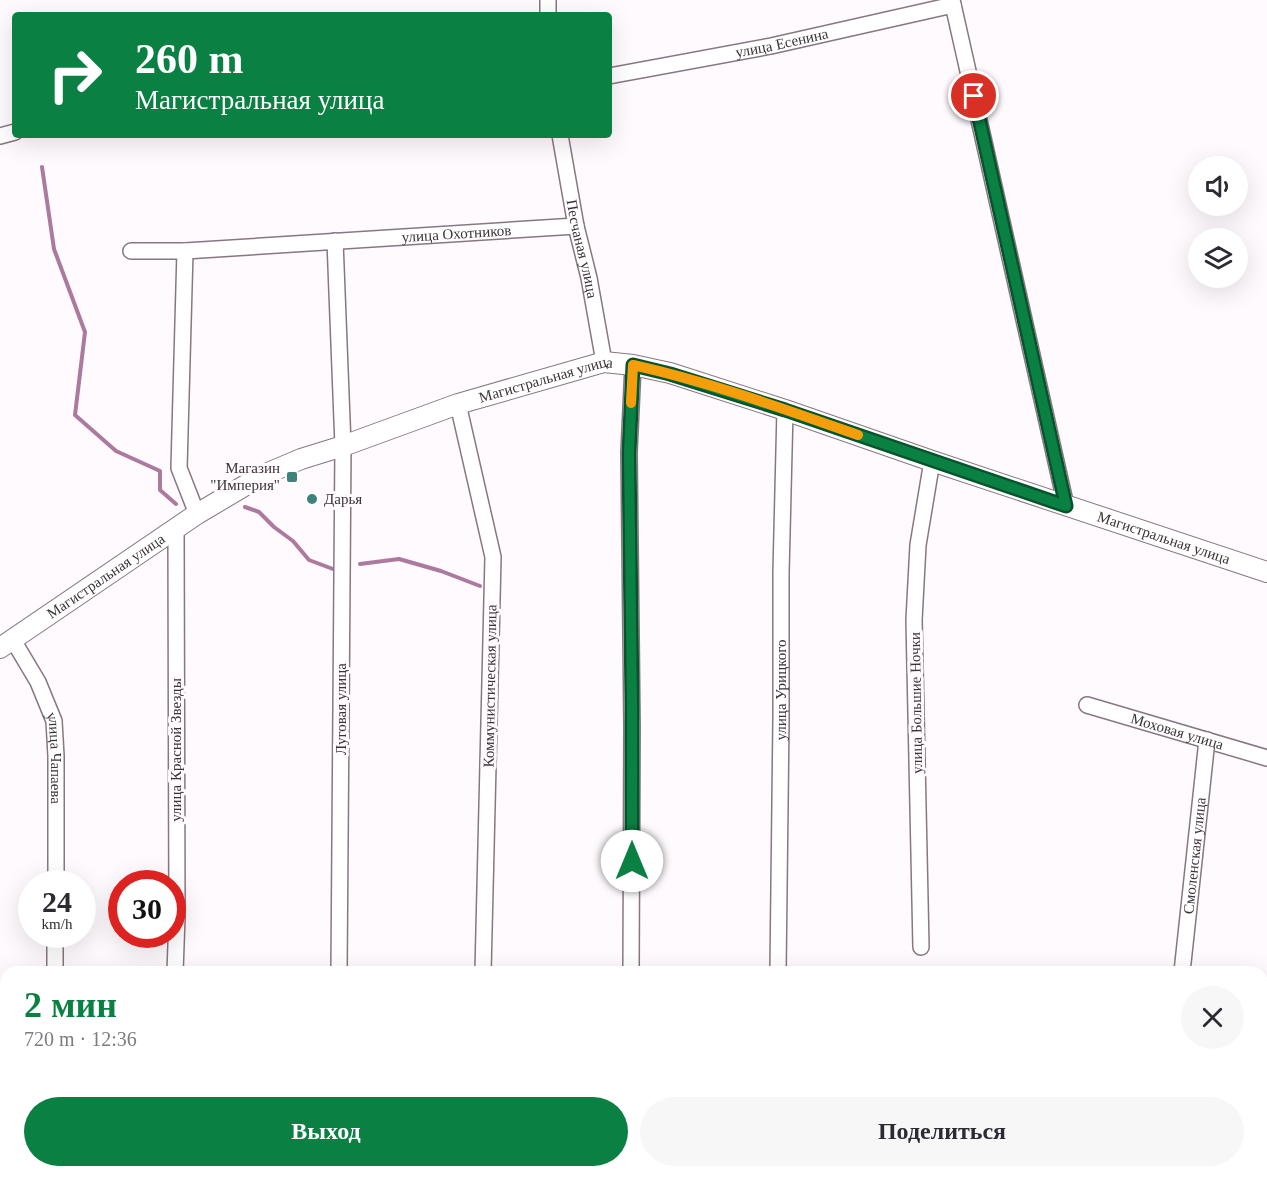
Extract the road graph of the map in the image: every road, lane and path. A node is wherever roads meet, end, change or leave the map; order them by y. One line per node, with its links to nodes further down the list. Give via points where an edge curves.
1 (952, 2): 2 (street, улица Есенина, via 771,46); 14 (street)
2 (612, 75)
3 (561, 138): 4 (street, Песчаная улица)
4 (576, 226): 5 (street, улица Охотников); 8 (street, Песчаная улица)
5 (335, 241): 7 (street, улица Охотников); 12 (street)
6 (131, 251): 7 (street, улица Охотников)
7 (185, 251): 15 (street, via 179,468)
8 (604, 362): 9 (street, Магистральная улица); 10 (street, Магистральная улица)
9 (633, 365): 11 (street, Магистральная улица); 29 (street, via 629,453)
10 (458, 404): 12 (street, Магистральная улица); 28 (street, Коммунистическая улица, via 493,557)
11 (785, 410): 13 (street, Магистральная улица); 30 (street, улица Урицкого)
12 (343, 446): 15 (street, Магистральная улица, via 261,476); 27 (street, Луговая улица)
13 (932, 461): 14 (street, Магистральная улица); 23 (street, улица Большие Ночки, via 918,545 914,620)
14 (1066, 506): 17 (street, Магистральная улица)
15 (197, 514): 16 (street, Магистральная улица)
16 (176, 529): 18 (street, Магистральная улица); 26 (street, улица Красной Звезды)
17 (1267, 572)
18 (6, 644): 22 (street, улица Чапаева, via 38,682 54,721)
19 (1087, 705): 20 (street, Моховая улица)
20 (1207, 740): 21 (street, Моховая улица); 31 (street, Смоленская улица)
21 (1267, 758)
22 (56, 870)
23 (921, 947)
24 (56, 948): 25 (street)
25 (55, 966)
26 (175, 966)
27 (339, 966)
28 (483, 966)
29 (631, 966)
30 (778, 966)
31 (1183, 966)

